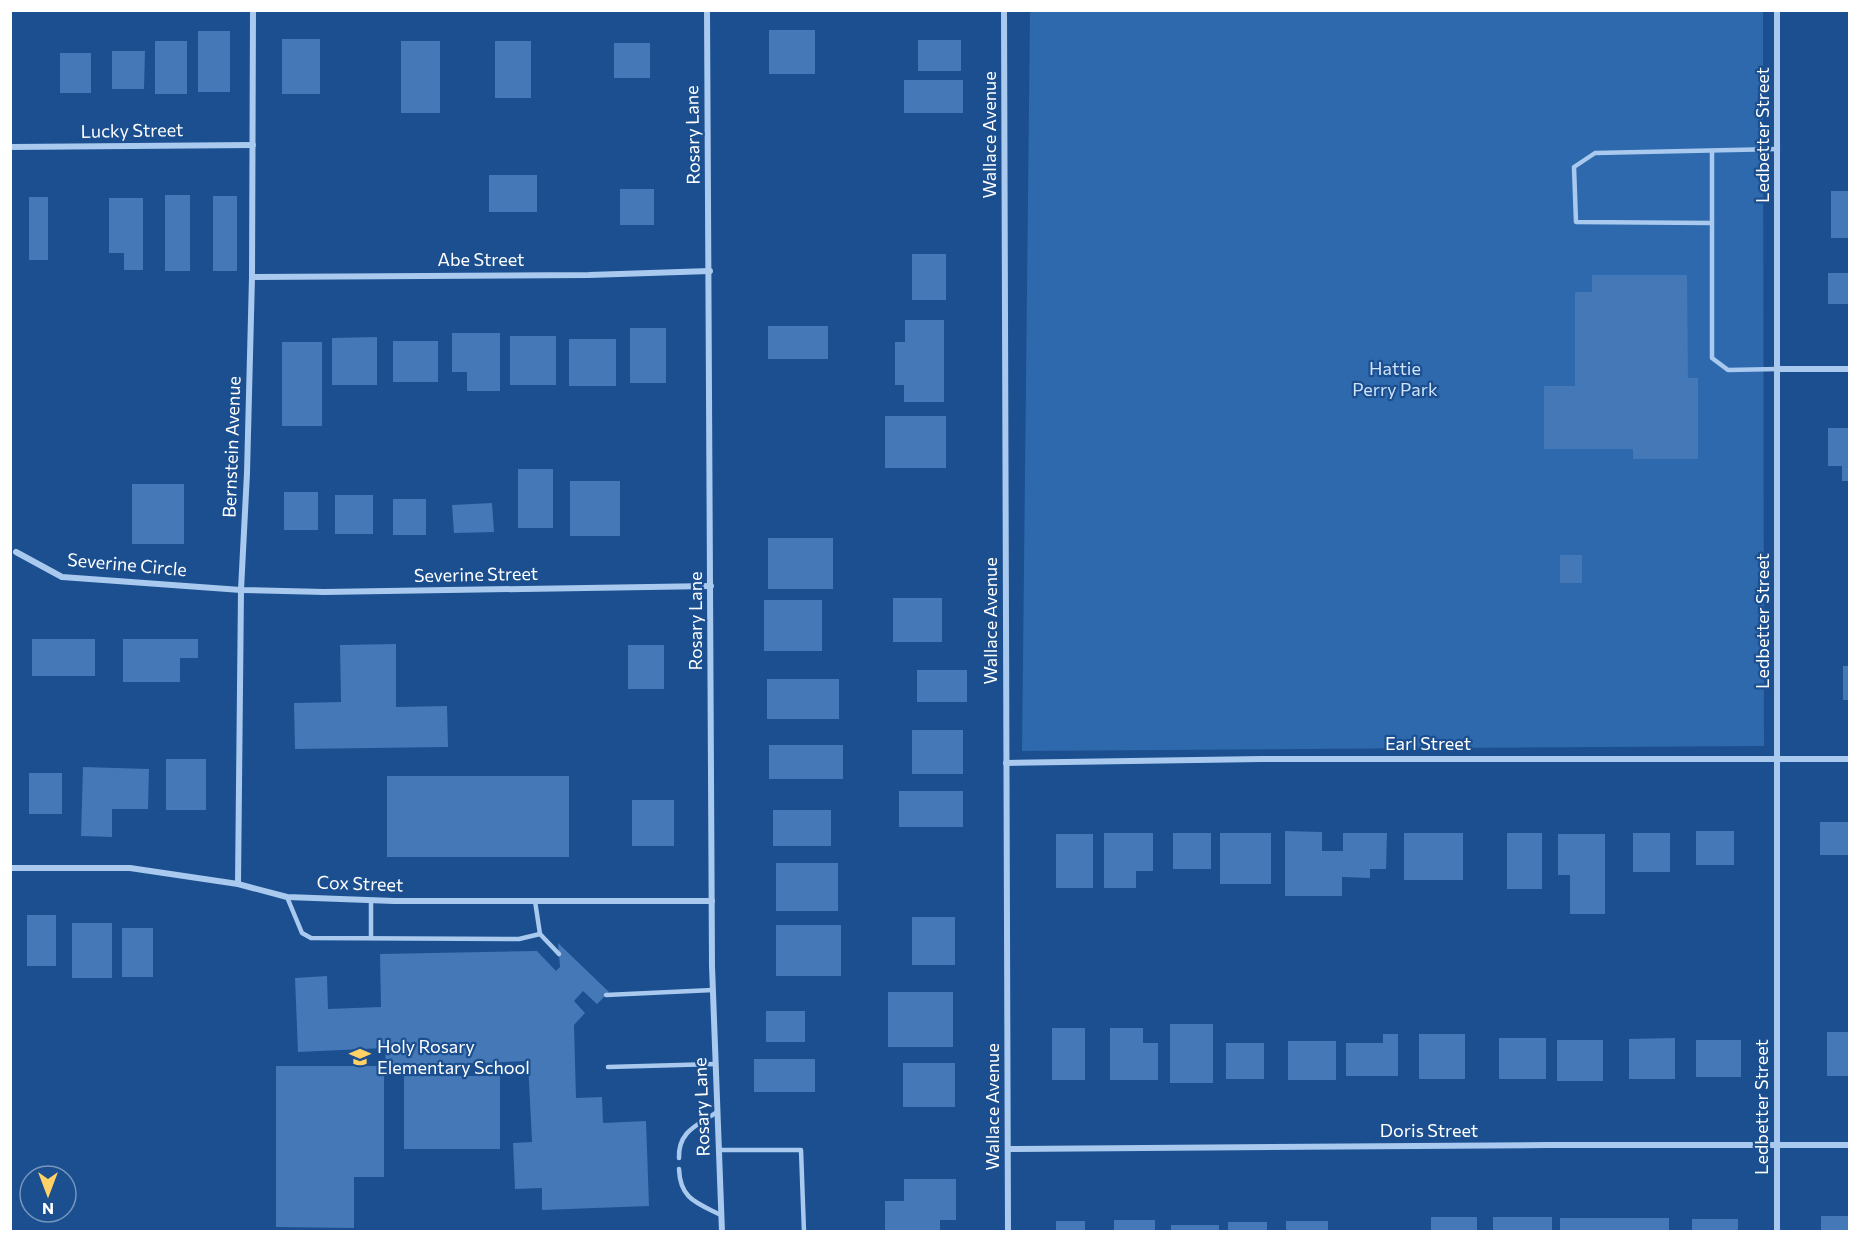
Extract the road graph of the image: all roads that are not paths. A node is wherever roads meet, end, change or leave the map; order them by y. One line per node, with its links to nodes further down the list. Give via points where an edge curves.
1 (253, 10): 5 (street, Bernstein Avenue)
2 (707, 10): 10 (street, Rosary Lane)
3 (1004, 10): 19 (street, Wallace Avenue)
4 (1778, 10): 7 (street, Ledbetter Street)
5 (253, 145): 6 (street, Lucky Street); 11 (street, Bernstein Avenue)
6 (10, 147)
7 (1778, 148): 8 (lane); 12 (street, Ledbetter Street)
8 (1713, 152): 9 (lane); 9 (lane, via 1595,153 1574,167 1576,222)
9 (1713, 223): 12 (lane, via 1712,358 1728,370)
10 (710, 271): 11 (street, Abe Street); 15 (street, Rosary Lane)
11 (252, 277): 16 (street, Bernstein Avenue)
12 (1778, 369): 13 (street); 17 (street, Ledbetter Street)
13 (1850, 369)
14 (16, 552): 16 (street, Severine Circle, via 62,577)
15 (711, 586): 16 (street, Severine Street); 25 (street, Rosary Lane)
16 (241, 590): 21 (street, Bernstein Avenue)
17 (1778, 759): 18 (street, Earl Street); 19 (street, Earl Street); 34 (street, Ledbetter Street)
18 (1850, 759)
19 (1006, 763): 36 (street, Wallace Avenue)
20 (10, 868): 21 (street, Cox Street, via 130,868)
21 (238, 884): 22 (street, Cox Street)
22 (288, 897): 23 (street, Cox Street); 27 (lane, via 302,933 311,938)
23 (371, 900): 24 (street, Cox Street); 27 (lane)
24 (535, 901): 25 (street, Cox Street); 26 (lane)
25 (712, 901): 29 (street, Rosary Lane)
26 (540, 934): 27 (lane, via 519,939); 28 (lane)
27 (371, 938)
28 (559, 954)
29 (713, 990): 30 (lane); 31 (street, Rosary Lane)
30 (606, 995)
31 (716, 1064): 32 (lane); 33 (street, Rosary Lane)
32 (608, 1068)
33 (717, 1112): 37 (street, Rosary Lane); 38 (lane, via 685,1133 678,1147)
34 (1777, 1145): 35 (street, Doris Street); 36 (street, Doris Street); 44 (street, Ledbetter Street)
35 (1850, 1145)
36 (1008, 1149): 43 (street, Wallace Avenue)
37 (719, 1150): 40 (street, Rosary Lane); 42 (lane, via 801,1150)
38 (679, 1158)
39 (679, 1169): 40 (lane, via 682,1191 694,1202)
40 (721, 1215): 41 (street, Rosary Lane)
41 (722, 1232)
42 (804, 1232)
43 (1008, 1232)
44 (1777, 1232)

